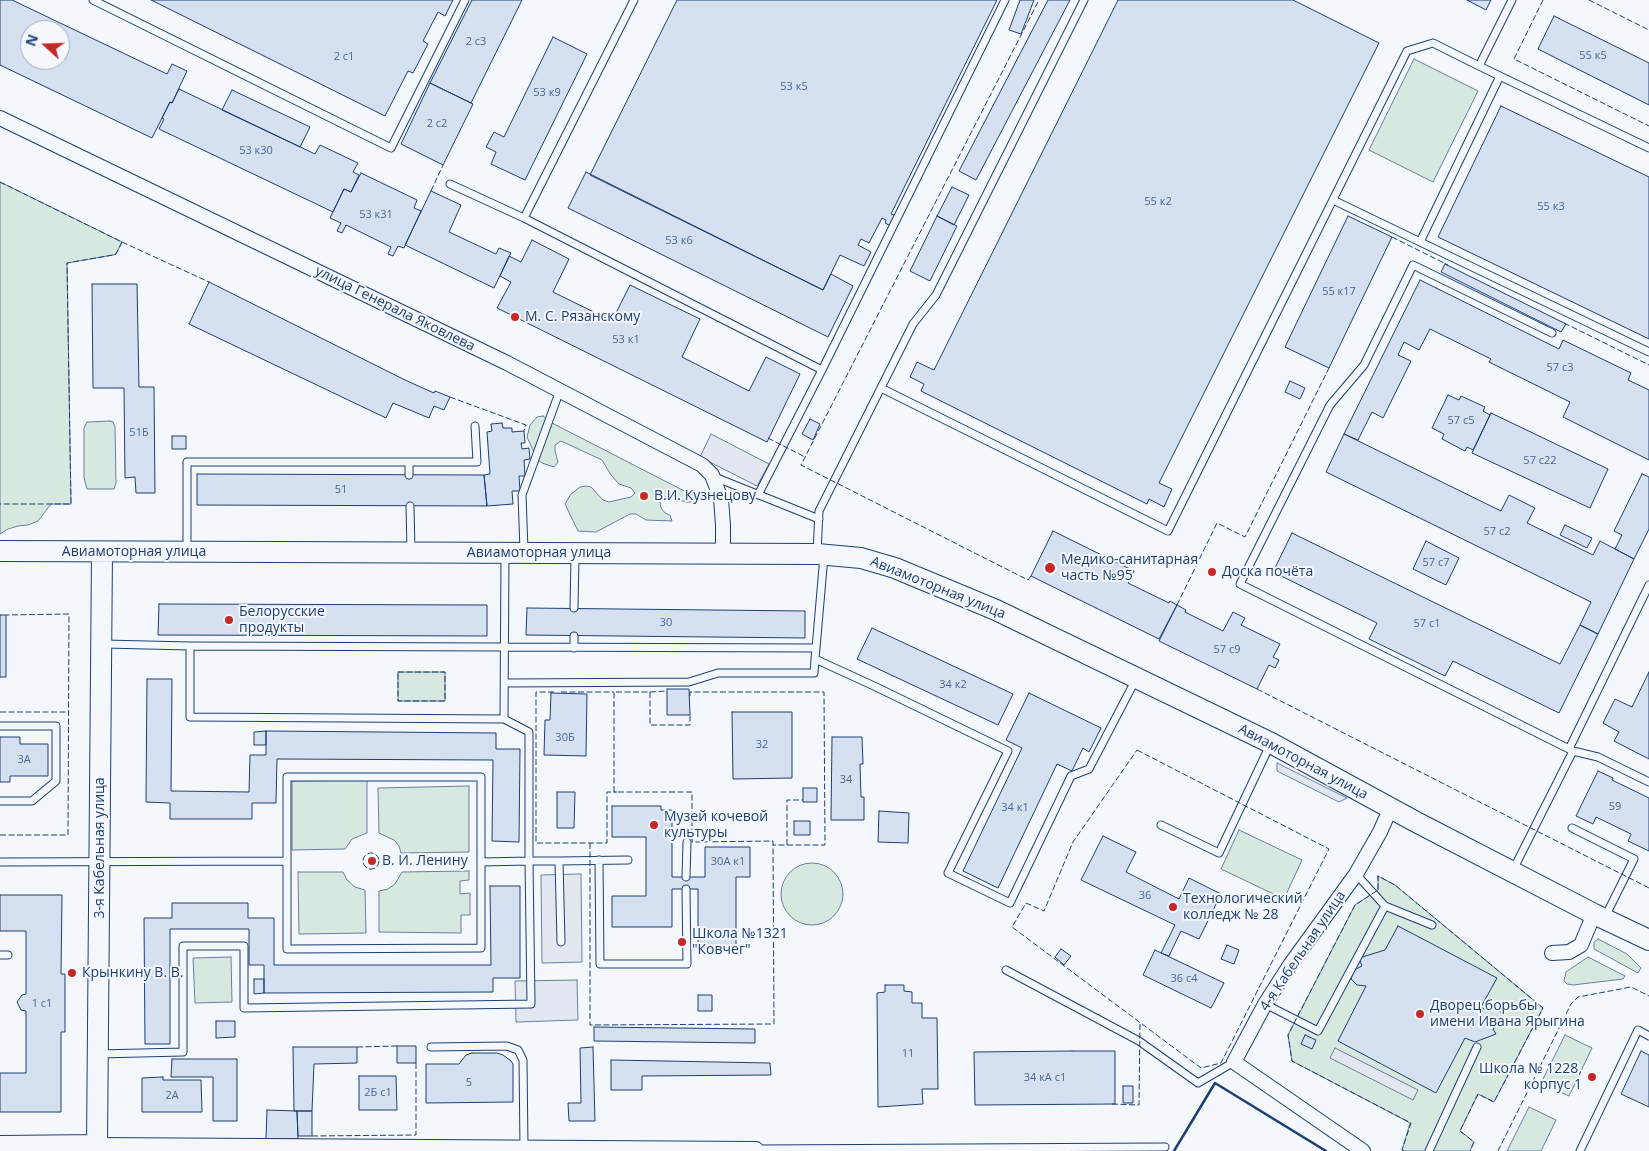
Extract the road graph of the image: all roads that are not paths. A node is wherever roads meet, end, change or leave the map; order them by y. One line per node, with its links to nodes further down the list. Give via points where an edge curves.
1 (93, 0): 2 (lane, via 391,148)
2 (464, 0)
3 (634, 0): 13 (lane)
4 (1005, 0): 17 (lane)
5 (1084, 0): 18 (lane, via 936,295 913,324)
6 (1512, 0): 7 (lane)
7 (1479, 66): 8 (lane); 12 (lane, via 1433,43 1407,51)
8 (1500, 76): 10 (lane); 14 (lane)
9 (0, 118): 19 (street, улица Генерала Яковлева)
10 (1649, 148)
11 (450, 184): 13 (lane)
12 (1333, 200): 14 (lane); 18 (lane, via 1168,531)
13 (524, 218): 17 (lane)
14 (1420, 242): 16 (lane)
15 (1552, 333): 49 (lane, via 1413,265 1364,365 1330,405 1240,584)
16 (1649, 352)
17 (822, 370): 24 (lane)
18 (881, 388): 26 (lane, via 819,511)
19 (560, 390): 23 (street, улица Генерала Яковлева, via 702,465); 31 (lane, via 522,495)
20 (474, 426): 21 (lane, via 477,462)
21 (409, 463): 22 (lane); 29 (lane, via 187,462)
22 (410, 474)
23 (712, 476): 24 (lane); 33 (street, улица Генерала Яковлева, via 721,499)
24 (758, 495): 26 (lane)
25 (410, 506): 30 (lane)
26 (819, 519): 34 (lane)
27 (0, 551): 28 (street, Авиамоторная улица)
28 (102, 552): 29 (street, Авиамоторная улица); 38 (street, 3-я Кабельная улица)
29 (187, 552): 30 (street, Авиамоторная улица)
30 (411, 552): 31 (street, Авиамоторная улица)
31 (514, 553): 32 (street, Авиамоторная улица); 40 (lane)
32 (575, 553): 33 (street, Авиамоторная улица); 36 (lane)
33 (723, 554): 34 (street, Авиамоторная улица)
34 (821, 554): 42 (lane); 44 (street, Авиамоторная улица, via 861,558 895,568 996,610)
35 (1649, 585): 49 (lane)
36 (574, 608)
37 (574, 636): 41 (lane)
38 (101, 644): 39 (lane); 59 (street, 3-я Кабельная улица)
39 (190, 646): 40 (lane); 46 (lane, via 190,717)
40 (505, 647): 41 (lane); 45 (lane)
41 (574, 648): 42 (lane)
42 (816, 648): 43 (lane)
43 (815, 659): 44 (lane, via 1008,751 948,873 1010,903 1072,776 1089,769); 45 (lane, via 814,673 718,673 689,682)
44 (1136, 678): 48 (street, Авиамоторная улица)
45 (505, 683): 46 (lane)
46 (504, 719): 61 (lane, via 529,732)
47 (0, 726): 51 (lane, via 56,726 56,781 32,801)
48 (1271, 743): 52 (street, Авиамоторная улица); 53 (lane, via 1219,853)
49 (1571, 750): 50 (lane, via 1598,757); 64 (lane)
50 (1649, 782)
51 (0, 801)
52 (1390, 807): 64 (street, Авиамоторная улица); 65 (street, 4-я Кабельная улица)
53 (1161, 826)
54 (1572, 828): 69 (lane, via 1634,859)
55 (687, 842): 66 (lane)
56 (559, 860): 57 (lane); 61 (lane); 72 (lane)
57 (599, 860): 58 (lane); 67 (lane, via 600,964 687,964)
58 (628, 860)
59 (100, 861): 60 (lane); 62 (lane); 79 (street, 3-я Кабельная улица)
60 (287, 861): 63 (lane, via 287,777 481,777); 63 (lane, via 287,950 481,948)
61 (529, 861): 63 (lane); 79 (lane, via 531,1004 244,1008 244,946 183,946 183,1052)
62 (0, 862)
63 (481, 862)
64 (1513, 871): 69 (street, Авиамоторная улица)
65 (1356, 874): 68 (lane); 75 (street, 4-я Кабельная улица)
66 (686, 878)
67 (686, 889)
68 (1385, 906): 70 (lane); 75 (lane, via 1318,1031)
69 (1599, 916): 71 (street, Авиамоторная улица); 73 (street, via 1581,945 1569,952)
70 (1432, 925)
71 (1649, 940)
72 (561, 942)
73 (1552, 952)
74 (1006, 970): 80 (lane, via 1139,1040 1198,1083)
75 (1265, 1004): 80 (street, 4-я Кабельная улица)
76 (1649, 1036): 89 (lane, via 1638,1030)
77 (431, 1047): 84 (lane, via 507,1046 518,1050 523,1060)
78 (1476, 1047): 88 (lane)
79 (98, 1054): 81 (street, 3-я Кабельная улица)
80 (1234, 1062): 87 (street)
81 (96, 1145): 82 (street); 84 (street)
82 (0, 1146)
83 (1165, 1147): 85 (lane)
84 (524, 1148): 86 (street)
85 (756, 1149): 86 (street)
86 (683, 1150)
87 (1363, 1151)
88 (1429, 1151)
89 (1580, 1151)

